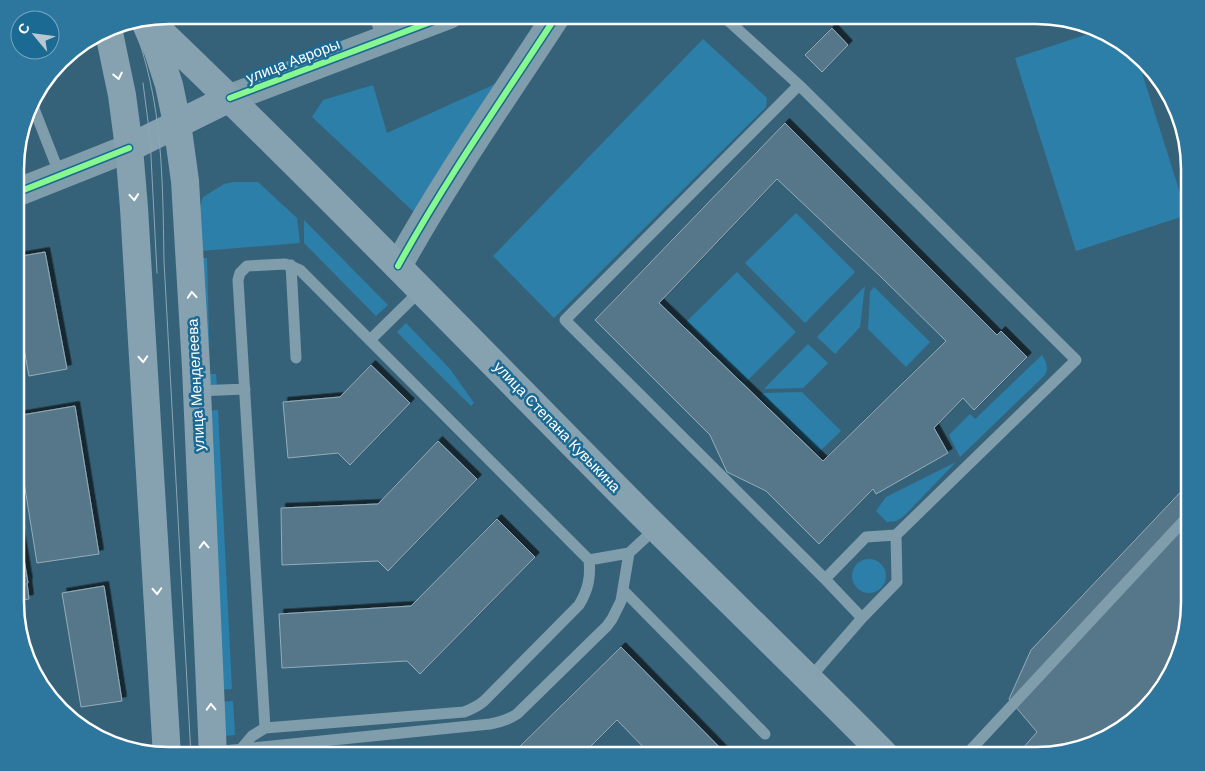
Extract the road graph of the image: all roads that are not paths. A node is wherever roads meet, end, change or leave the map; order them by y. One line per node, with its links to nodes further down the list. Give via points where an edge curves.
1 (377, 24): 9 (lane)
2 (425, 24): 9 (street, улица Авроры)
3 (551, 24): 19 (street, via 443,189)
4 (732, 24): 11 (lane)
5 (152, 25): 12 (main road, улица Степана Кувыкина)
6 (148, 26): 10 (main road, улица Менделеева)
7 (119, 33): 10 (main road, улица Степана Кувыкина)
8 (110, 37): 15 (main road, one-way to 15)
9 (383, 40): 12 (street, улица Авроры)
10 (158, 51): 12 (main road, улица Степана Кувыкина); 14 (main road, улица Менделеева)
11 (799, 85): 27 (lane, via 1076,360); 30 (lane, via 565,320)
12 (230, 98): 14 (main road, улица Авроры); 19 (main road, улица Степана Кувыкина)
13 (35, 112): 16 (lane)
14 (178, 123): 15 (main road, улица Авроры); 24 (main road, улица Менделеева, one-way to 14, via 185,181)
15 (129, 148): 16 (street); 36 (main road, one-way to 36)
16 (60, 175): 17 (street)
17 (24, 190)
18 (291, 266): 21 (lane, via 300,270); 22 (lane); 23 (lane, via 247,266 239,276)
19 (398, 266): 20 (main road, улица Степана Кувыкина)
20 (422, 289): 21 (lane); 26 (main road, улица Степана Кувыкина)
21 (370, 340): 29 (lane)
22 (296, 358)
23 (245, 389): 24 (lane); 34 (lane)
24 (197, 392): 37 (main road, улица Менделеева, one-way to 24)
25 (1181, 524): 41 (lane)
26 (656, 528): 28 (lane); 33 (main road, улица Степана Кувыкина)
27 (896, 535): 30 (lane, via 866,537); 32 (lane, via 897,582)
28 (629, 553): 29 (lane); 31 (lane)
29 (589, 560): 34 (lane, via 590,580 579,605 474,708 464,712)
30 (825, 579): 32 (lane)
31 (624, 590): 35 (lane); 39 (lane, via 607,626 517,714 505,721)
32 (862, 618): 33 (lane)
33 (809, 679): 40 (main road, улица Степана Кувыкина)
34 (264, 728): 38 (lane)
35 (765, 734)
36 (166, 747)
37 (213, 747)
38 (242, 747)
39 (310, 747)
40 (877, 747)
41 (973, 747)

